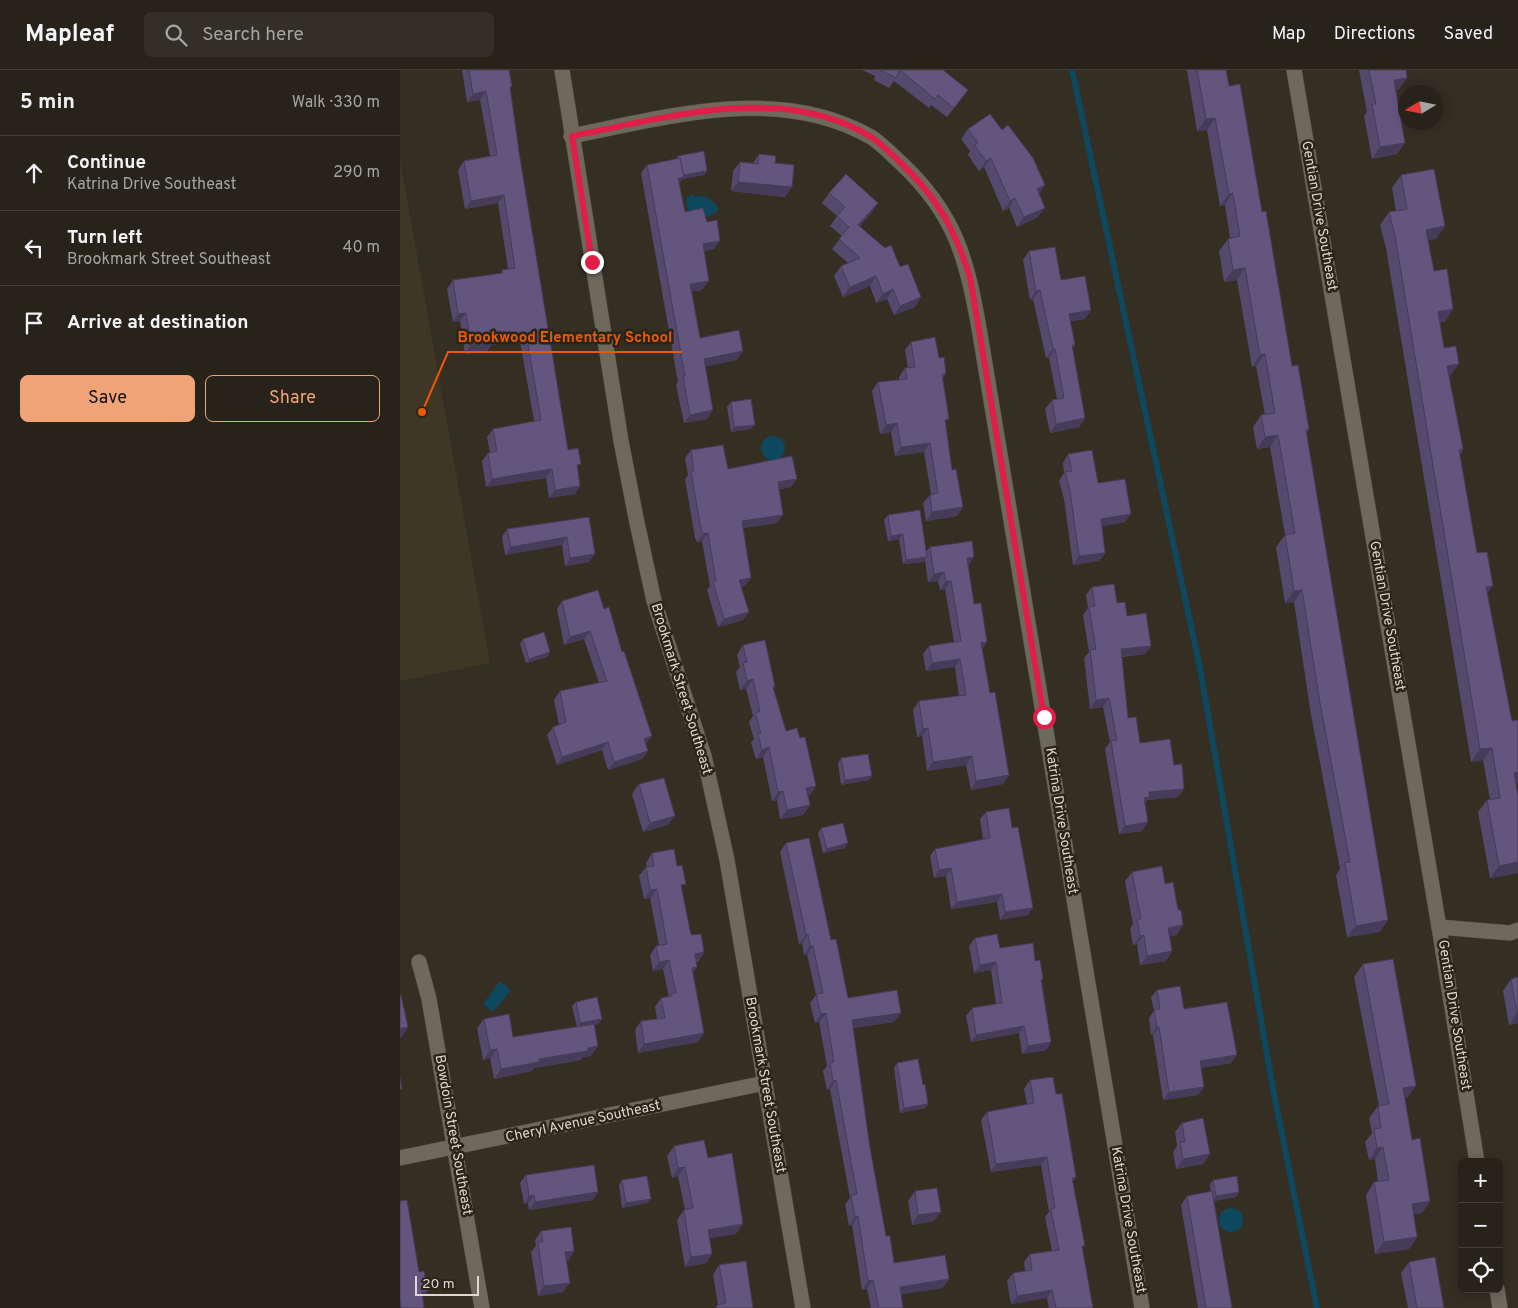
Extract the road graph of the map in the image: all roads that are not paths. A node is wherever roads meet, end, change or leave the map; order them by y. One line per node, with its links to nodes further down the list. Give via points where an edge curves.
1 (562, 70): 3 (street, Brookmark Street Southeast)
2 (1294, 70): 4 (street, Gentian Drive Southeast)
3 (572, 136): 7 (street, Brookmark Street Southeast, via 636,518 654,601 704,756 713,794); 14 (street, Katrina Drive Southeast, via 725,109 775,108 824,116 871,137 883,146 922,184 954,232 970,277 977,316)
4 (1440, 926): 5 (street, via 1510,933); 10 (street, Gentian Drive Southeast)
5 (1518, 930)
6 (419, 962): 8 (street, Bowdoin Street Southeast, via 429,999)
7 (765, 1083): 8 (street, Cheryl Avenue Southeast); 13 (street, Brookmark Street Southeast)
8 (455, 1148): 9 (street, Cheryl Avenue Southeast); 12 (street, Bowdoin Street Southeast)
9 (400, 1158)
10 (1476, 1158)
11 (1498, 1293): 15 (street)
12 (482, 1308)
13 (803, 1308)
14 (1142, 1308)
15 (1500, 1308)

